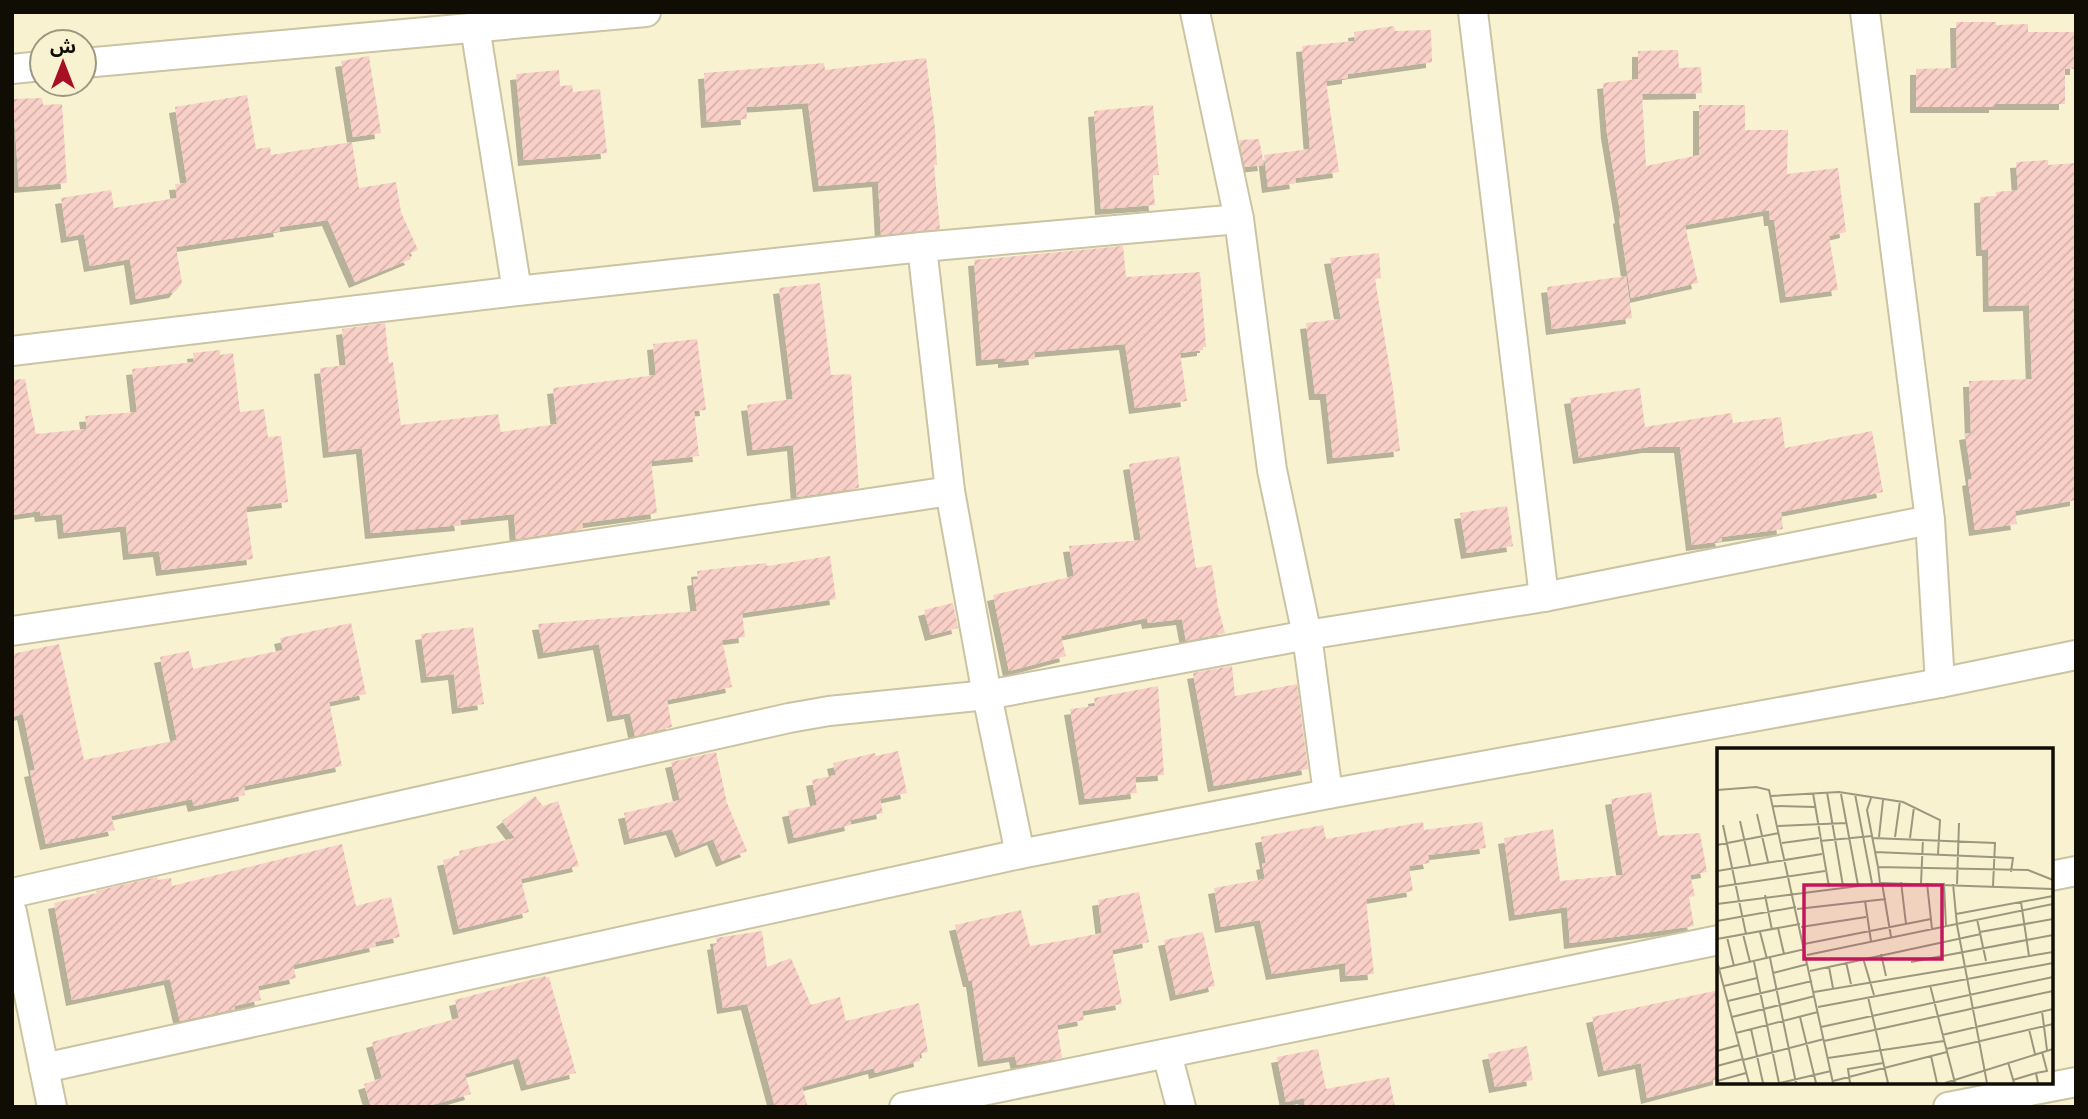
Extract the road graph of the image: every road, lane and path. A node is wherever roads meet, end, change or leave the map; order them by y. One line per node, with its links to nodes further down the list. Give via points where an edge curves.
1 (646, 12): 5 (street)
2 (1195, 12): 9 (street)
3 (1473, 12): 15 (street)
4 (1865, 12): 14 (street)
5 (594, 14): 7 (street)
6 (374, 24): 7 (street); 8 (street)
7 (475, 27): 11 (street)
8 (98, 60)
9 (1239, 219): 10 (street); 17 (street, via 1272,470)
10 (922, 247): 11 (street); 13 (street)
11 (517, 291): 12 (street)
12 (12, 351)
13 (950, 491): 16 (street); 20 (street)
14 (1930, 520): 15 (street); 19 (street)
15 (1544, 597): 17 (street)
16 (12, 631)
17 (1307, 635): 20 (street); 21 (street)
18 (2076, 655): 19 (street)
19 (1940, 684): 21 (street)
20 (987, 695): 22 (street); 25 (street, via 829,711 745,727)
21 (1328, 794): 22 (street)
22 (1020, 854): 30 (street)
23 (2076, 871): 24 (street)
24 (2053, 876)
25 (12, 893)
26 (12, 912): 28 (street)
27 (1717, 940): 29 (street)
28 (18, 975): 30 (street)
29 (1167, 1054): 33 (street); 34 (street)
30 (44, 1068): 32 (street)
31 (2076, 1082): 35 (street)
32 (52, 1107)
33 (904, 1107)
34 (1181, 1107)
35 (1948, 1107)

